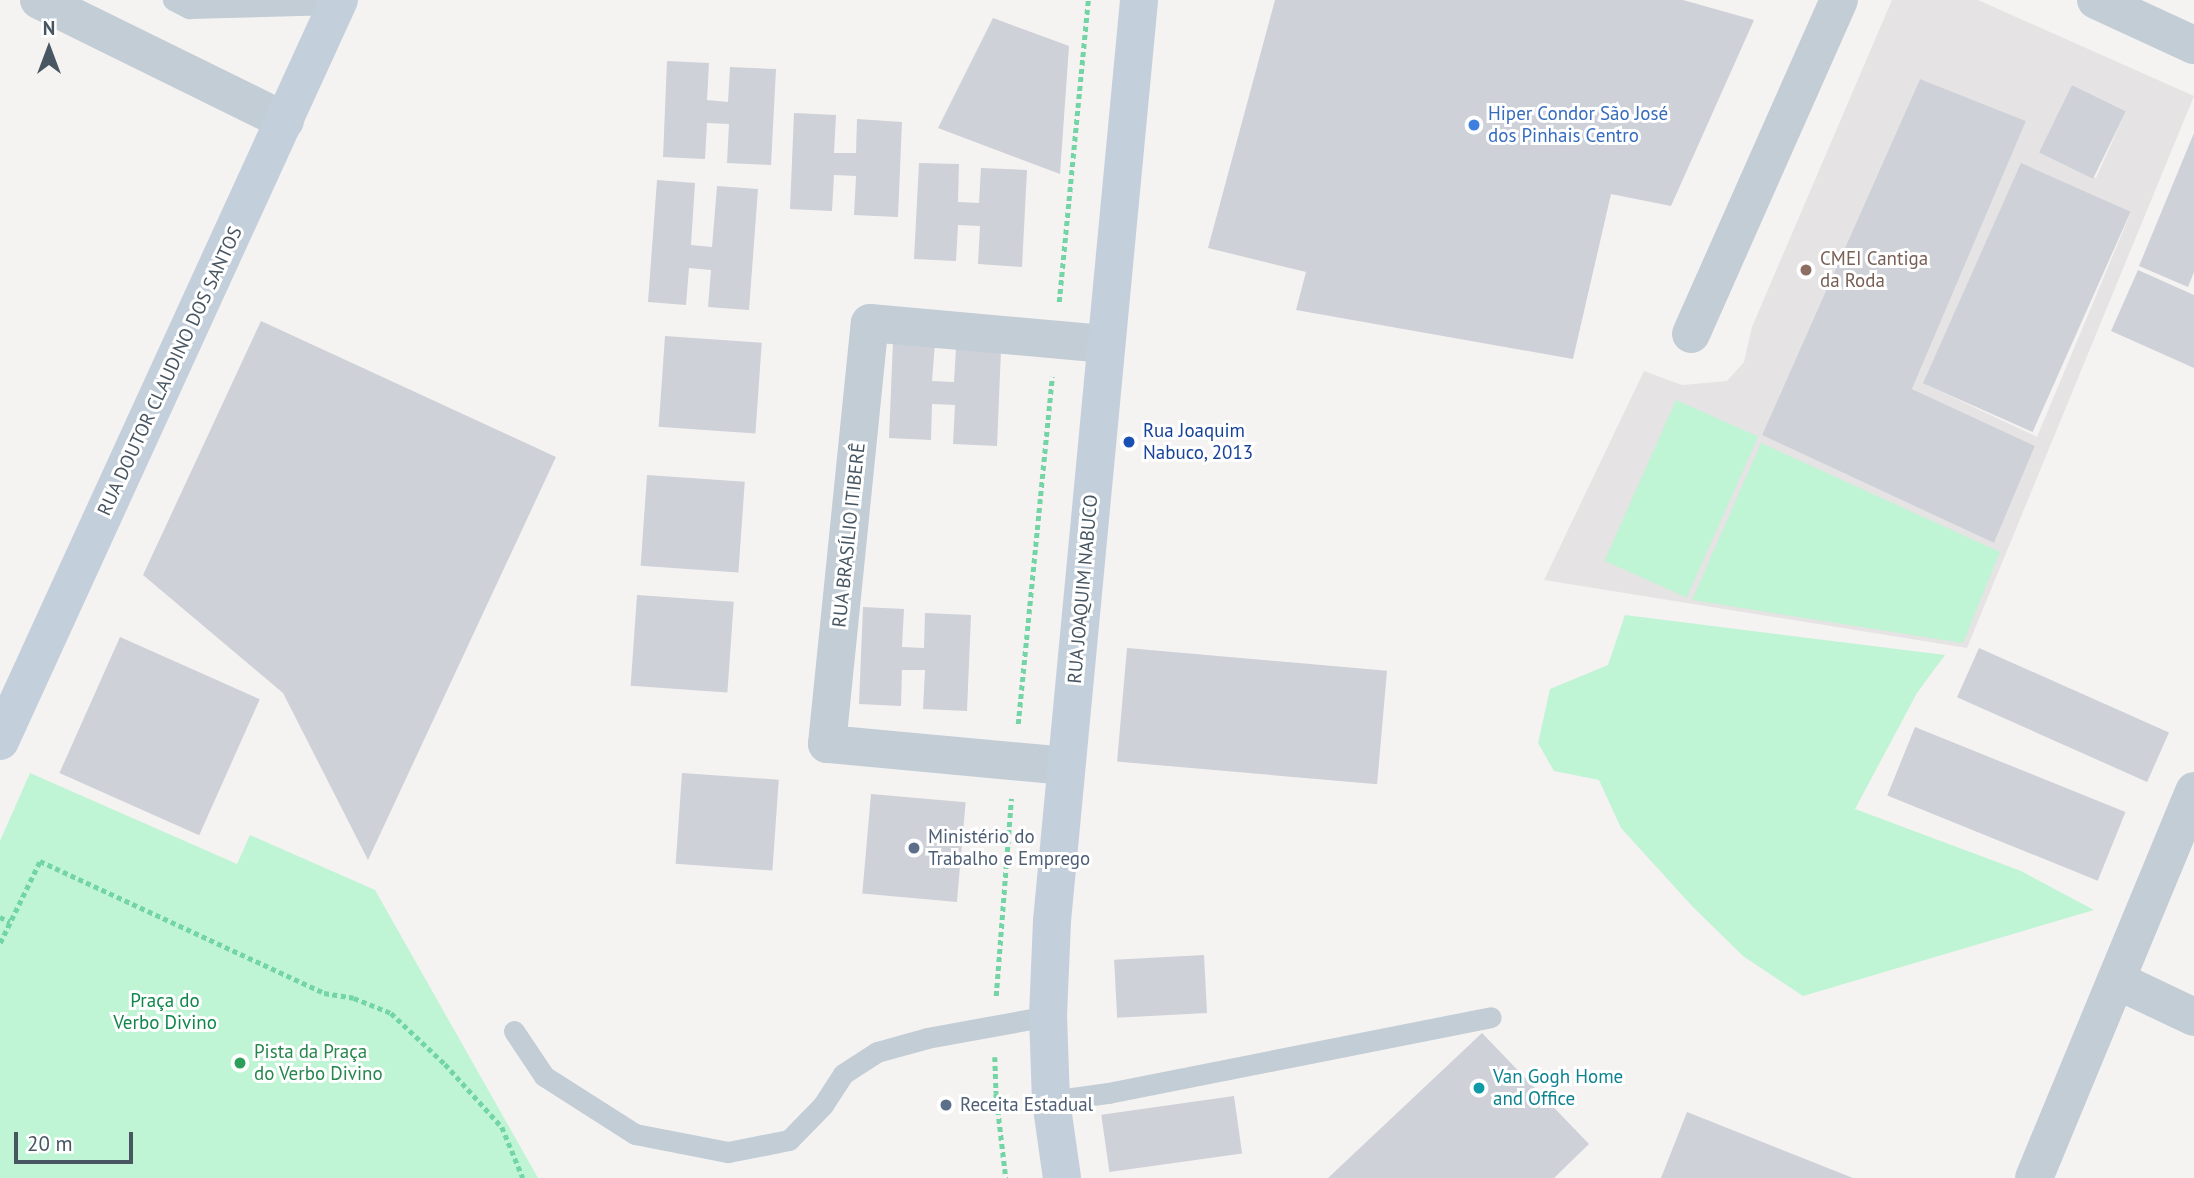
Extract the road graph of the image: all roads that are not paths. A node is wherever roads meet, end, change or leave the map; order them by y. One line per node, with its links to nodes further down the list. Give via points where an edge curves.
1 (39, 0): 8 (street)
2 (173, 0): 6 (lane, via 189,8)
3 (1139, 0): 10 (main road, RUA JOAQUIM NABUCO)
4 (1839, 0): 9 (street)
5 (2096, 0): 7 (street)
6 (335, 1): 8 (main road, RUA DOUTOR CLAUDINO DOS SANTOS)
7 (2194, 45)
8 (285, 121): 11 (main road, RUA DOUTOR CLAUDINO DOS SANTOS)
9 (1691, 334)
10 (1106, 344): 12 (main road, RUA JOAQUIM NABUCO); 12 (street, RUA BRASÍLIO ITIBERÊ, via 870,323 827,744)
11 (0, 741)
12 (1066, 766): 15 (main road, RUA JOAQUIM NABUCO)
13 (2194, 791): 14 (street)
14 (2116, 980): 17 (street); 21 (street)
15 (1048, 1016): 18 (lane, via 877,1052 843,1074 823,1105 789,1140 728,1152 635,1134 544,1076); 19 (main road, RUA JOAQUIM NABUCO)
16 (1491, 1017): 19 (lane)
17 (2194, 1017)
18 (514, 1031)
19 (1051, 1101): 20 (main road, RUA JOAQUIM NABUCO)
20 (1062, 1178)
21 (2034, 1178)

